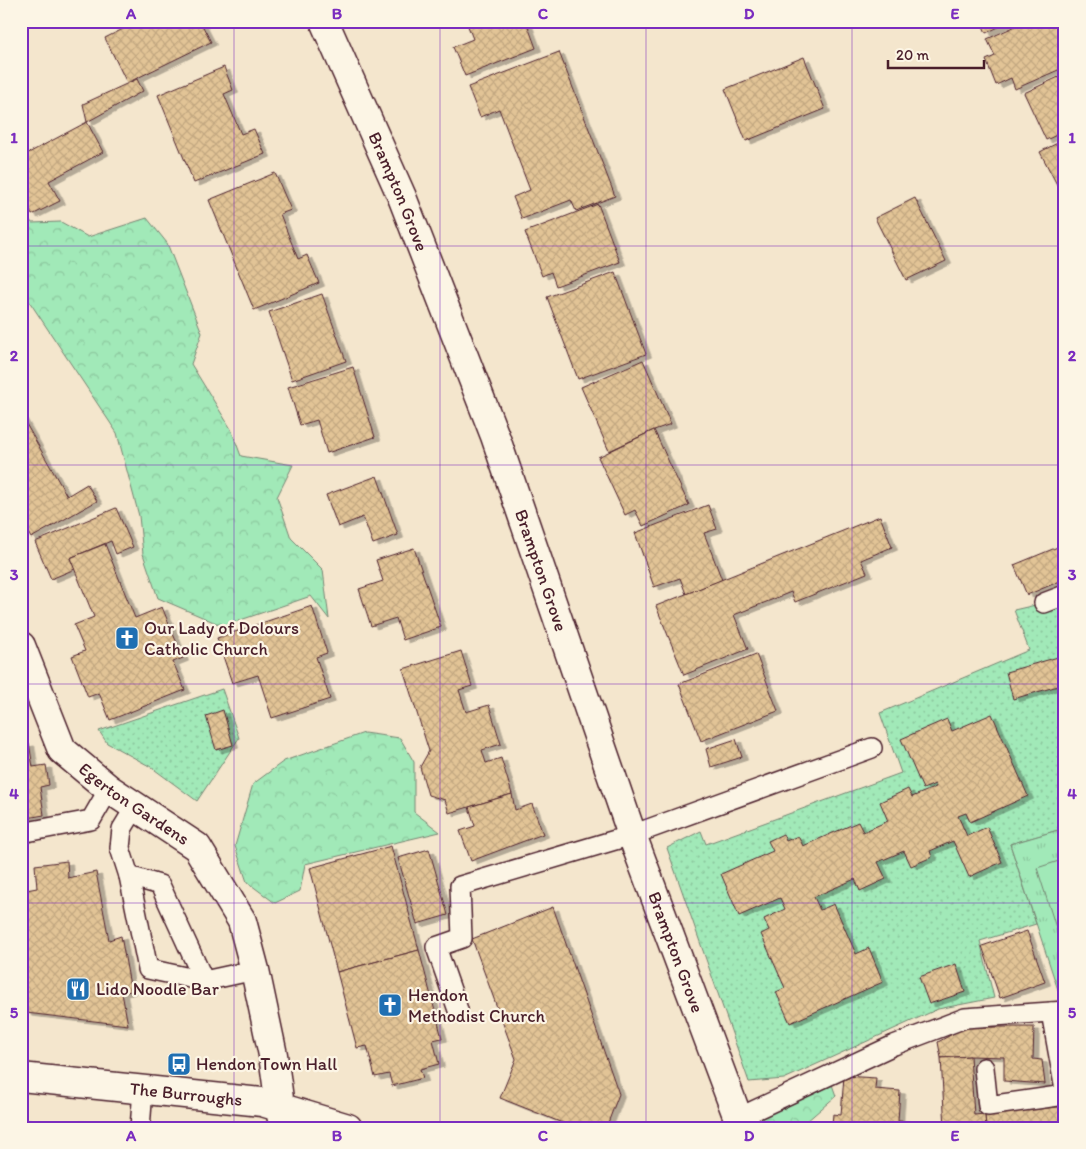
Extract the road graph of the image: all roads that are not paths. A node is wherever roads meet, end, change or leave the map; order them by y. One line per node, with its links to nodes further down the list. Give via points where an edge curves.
1 (324, 21): 9 (street, Brampton Grove, via 402,197 495,436)
2 (1065, 595): 3 (lane)
3 (1044, 603)
4 (21, 646): 6 (street, Egerton Gardens, via 62,750)
5 (872, 748): 9 (lane)
6 (109, 790): 7 (street, Egerton Gardens); 8 (lane, via 91,820)
7 (136, 806): 10 (lane, via 122,828 120,848); 11 (street, Egerton Gardens, via 197,847 242,921)
8 (21, 833)
9 (632, 835): 13 (lane, via 460,886 462,938 436,948); 21 (street, Brampton Grove)
10 (129, 876): 12 (lane, via 160,885); 12 (lane, via 148,969)
11 (255, 970): 12 (lane); 20 (street, Egerton Gardens, via 274,1055)
12 (204, 981)
13 (458, 1010)
14 (1058, 1012): 18 (lane); 21 (lane, via 965,1018 894,1045)
15 (984, 1068): 19 (lane, via 988,1106)
16 (21, 1077): 17 (street, The Burroughs)
17 (143, 1090): 20 (street, The Burroughs, via 262,1102); 22 (lane)
18 (1065, 1090)
19 (1065, 1095)
20 (281, 1117): 23 (street, The Burroughs)
21 (739, 1123)
22 (140, 1128)
23 (348, 1128)

